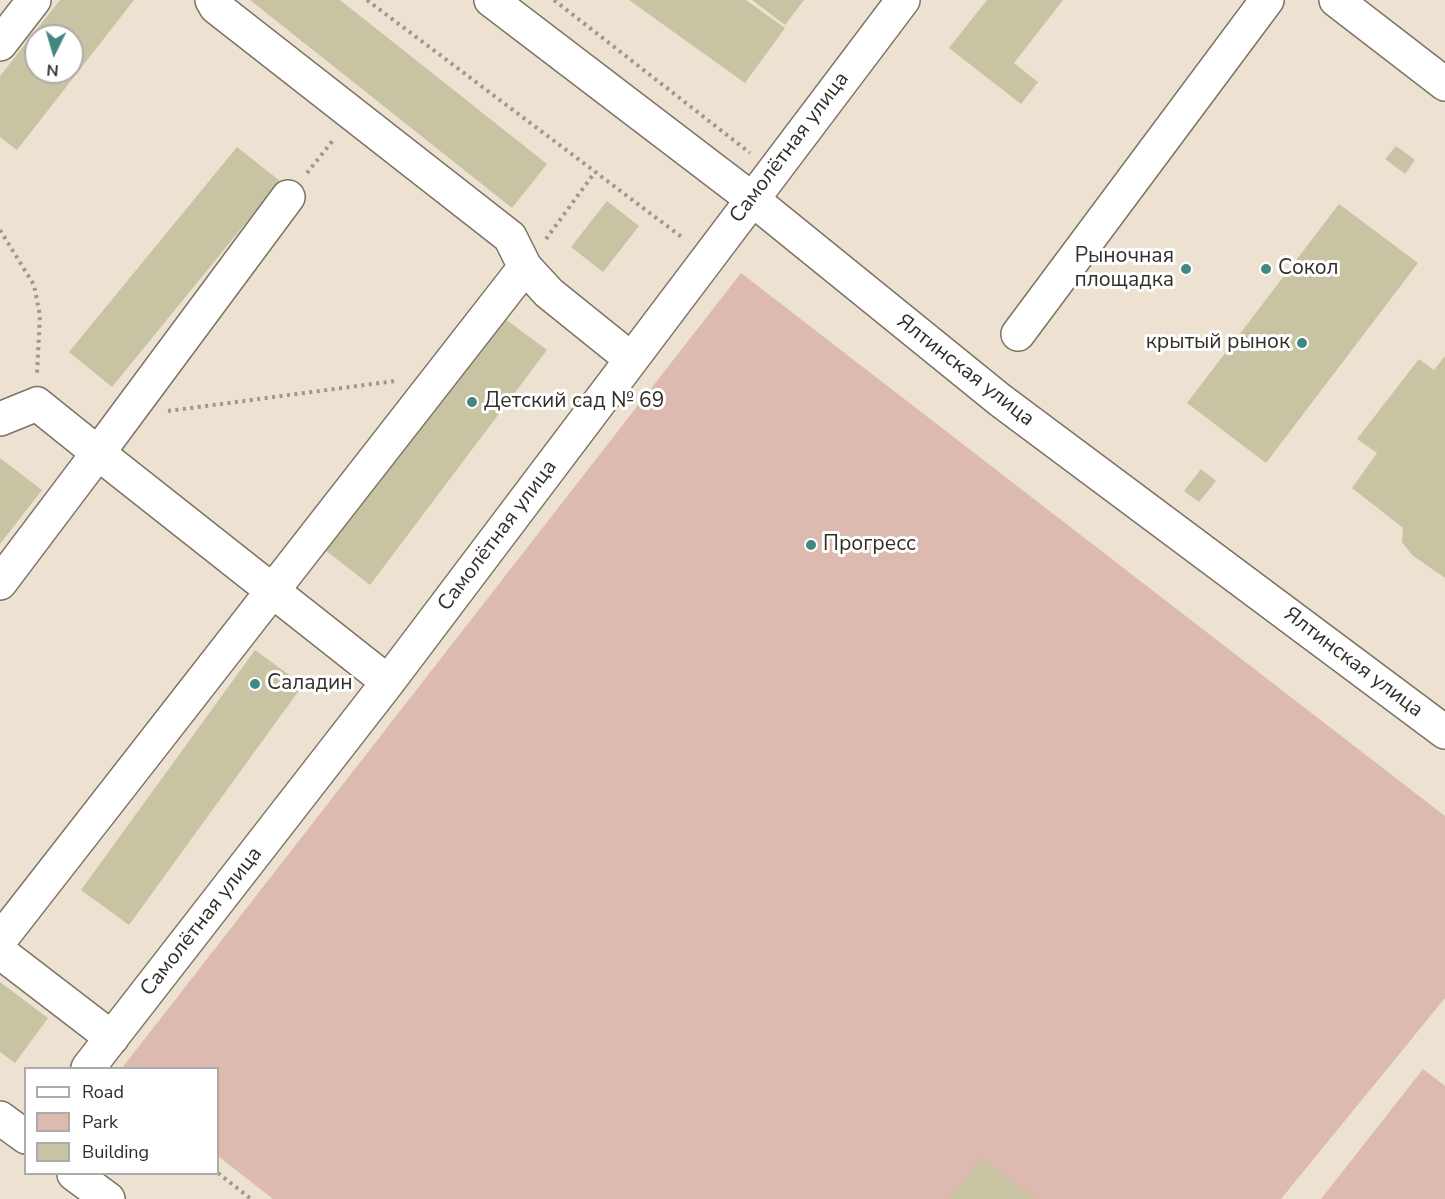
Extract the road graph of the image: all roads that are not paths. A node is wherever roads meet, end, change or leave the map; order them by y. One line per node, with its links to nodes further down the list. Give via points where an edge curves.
1 (34, 0): 7 (street)
2 (212, 0): 11 (street, via 510,237)
3 (491, 0): 10 (street, Ялтинская улица)
4 (903, 0): 10 (street, Самолётная улица)
5 (1267, 0): 12 (street)
6 (1336, 0): 8 (street)
7 (0, 44)
8 (1445, 84)
9 (288, 197): 15 (street)
10 (752, 199): 13 (street, Самолётная улица); 19 (street, Ялтинская улица, via 1000,400)
11 (525, 267): 13 (street, via 549,293); 17 (street)
12 (1018, 334)
13 (631, 359): 18 (street, Самолётная улица)
14 (0, 419): 15 (street, via 37,404)
15 (98, 453): 16 (street); 17 (street)
16 (0, 583)
17 (273, 592): 18 (street); 20 (street)
18 (388, 682): 22 (street, Самолётная улица)
19 (1445, 732)
20 (0, 940)
21 (0, 952): 22 (street)
22 (112, 1038): 23 (street, Самолётная улица)
23 (89, 1067)
24 (0, 1118): 25 (street)
25 (24, 1136)
26 (77, 1175): 27 (street)
27 (108, 1199)

